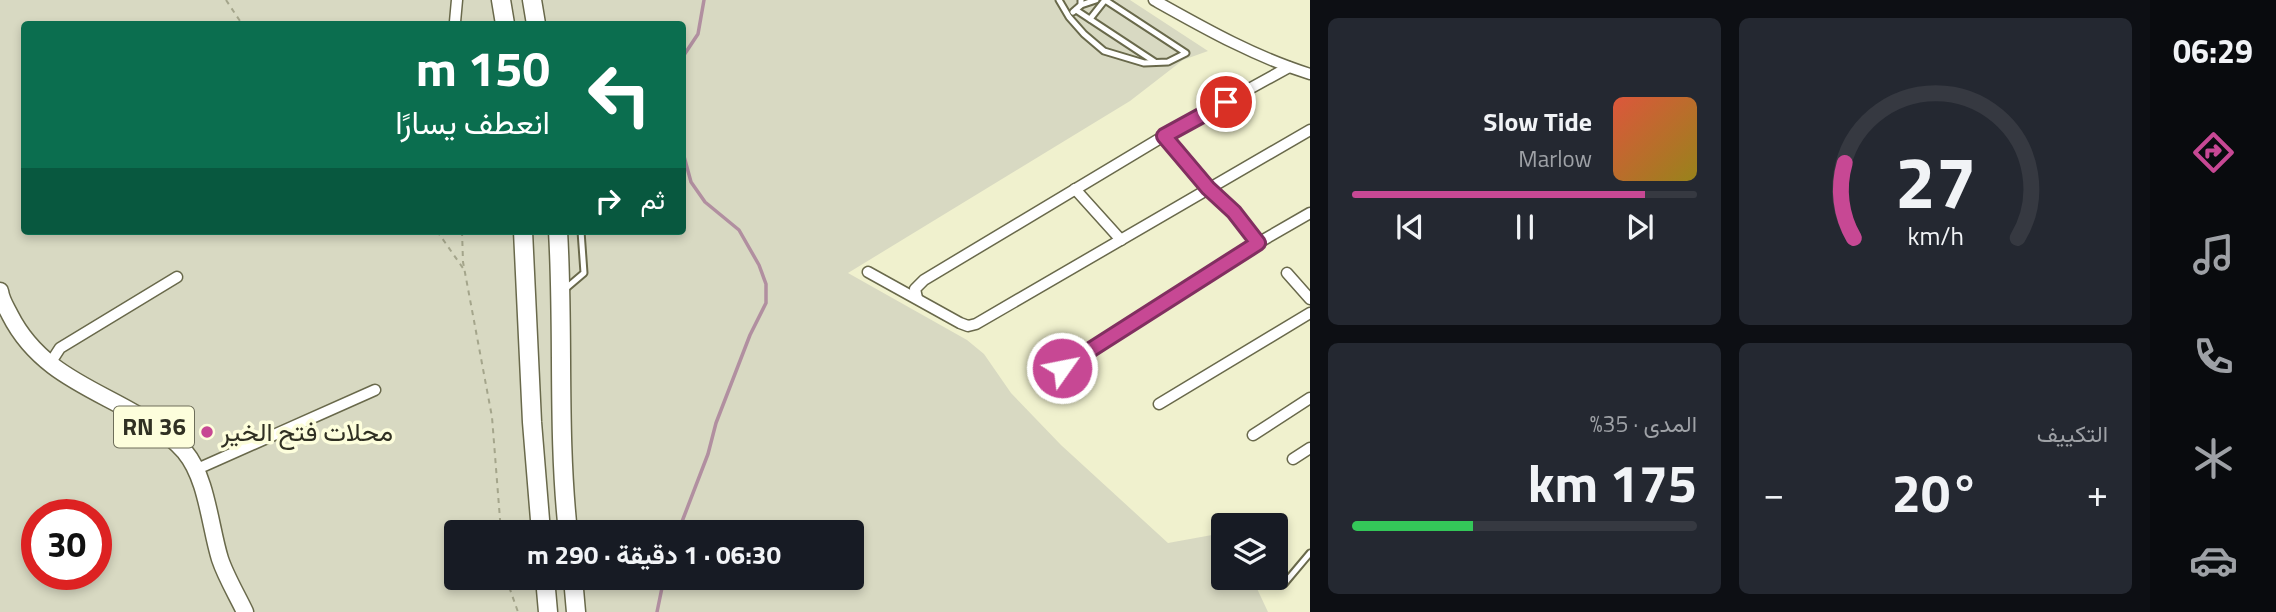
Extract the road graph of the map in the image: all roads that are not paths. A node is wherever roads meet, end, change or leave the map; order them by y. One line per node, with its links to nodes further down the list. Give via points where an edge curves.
1 (457, 0): 10 (street)
2 (501, 0): 11 (highway)
3 (532, 0): 12 (highway)
4 (1059, 0): 8 (lane)
5 (1096, 0): 7 (lane)
6 (1154, 0): 16 (street, via 1213,34)
7 (1079, 5): 8 (lane); 9 (lane)
8 (1069, 17): 14 (lane, via 1104,51)
9 (1090, 19): 13 (lane); 15 (lane, via 1105,0 1186,53)
10 (455, 21)
11 (504, 21)
12 (536, 21)
13 (1133, 47): 14 (lane); 15 (lane)
14 (1126, 57): 15 (lane)
15 (1157, 63)
16 (1289, 67): 17 (street); 19 (street)
17 (1310, 74)
18 (1310, 130): 20 (street)
19 (1164, 136): 20 (street); 21 (street)
20 (1208, 188): 26 (street); 27 (street)
21 (1075, 189): 26 (street); 33 (street, via 924,280 915,289)
22 (1310, 213): 27 (street)
23 (523, 235): 45 (highway)
24 (558, 235): 32 (highway)
25 (581, 235): 32 (lane, via 584,273)
26 (1121, 240): 33 (street, via 976,324 960,323)
27 (1258, 243): 37 (street)
28 (868, 272): 33 (street)
29 (1287, 273): 34 (street)
30 (177, 277): 36 (street, via 60,348)
31 (0, 291): 36 (main road, RN 36, via 17,329)
32 (562, 292): 46 (highway)
33 (917, 298)
34 (1310, 299)
35 (1310, 313): 40 (street)
36 (49, 365): 44 (main road, RN 36, via 168,436 187,454)
37 (1040, 382)
38 (375, 390): 44 (street)
39 (1310, 398): 41 (street)
40 (1159, 404)
41 (1253, 435)
42 (1310, 448): 43 (street)
43 (1293, 460)
44 (195, 470): 51 (main road, RN 36, via 220,561)
45 (540, 520)
46 (567, 520)
47 (1310, 552): 48 (lane)
48 (1288, 579)
49 (544, 590): 52 (highway)
50 (574, 590): 53 (highway)
51 (245, 612)
52 (545, 612)
53 (576, 612)

